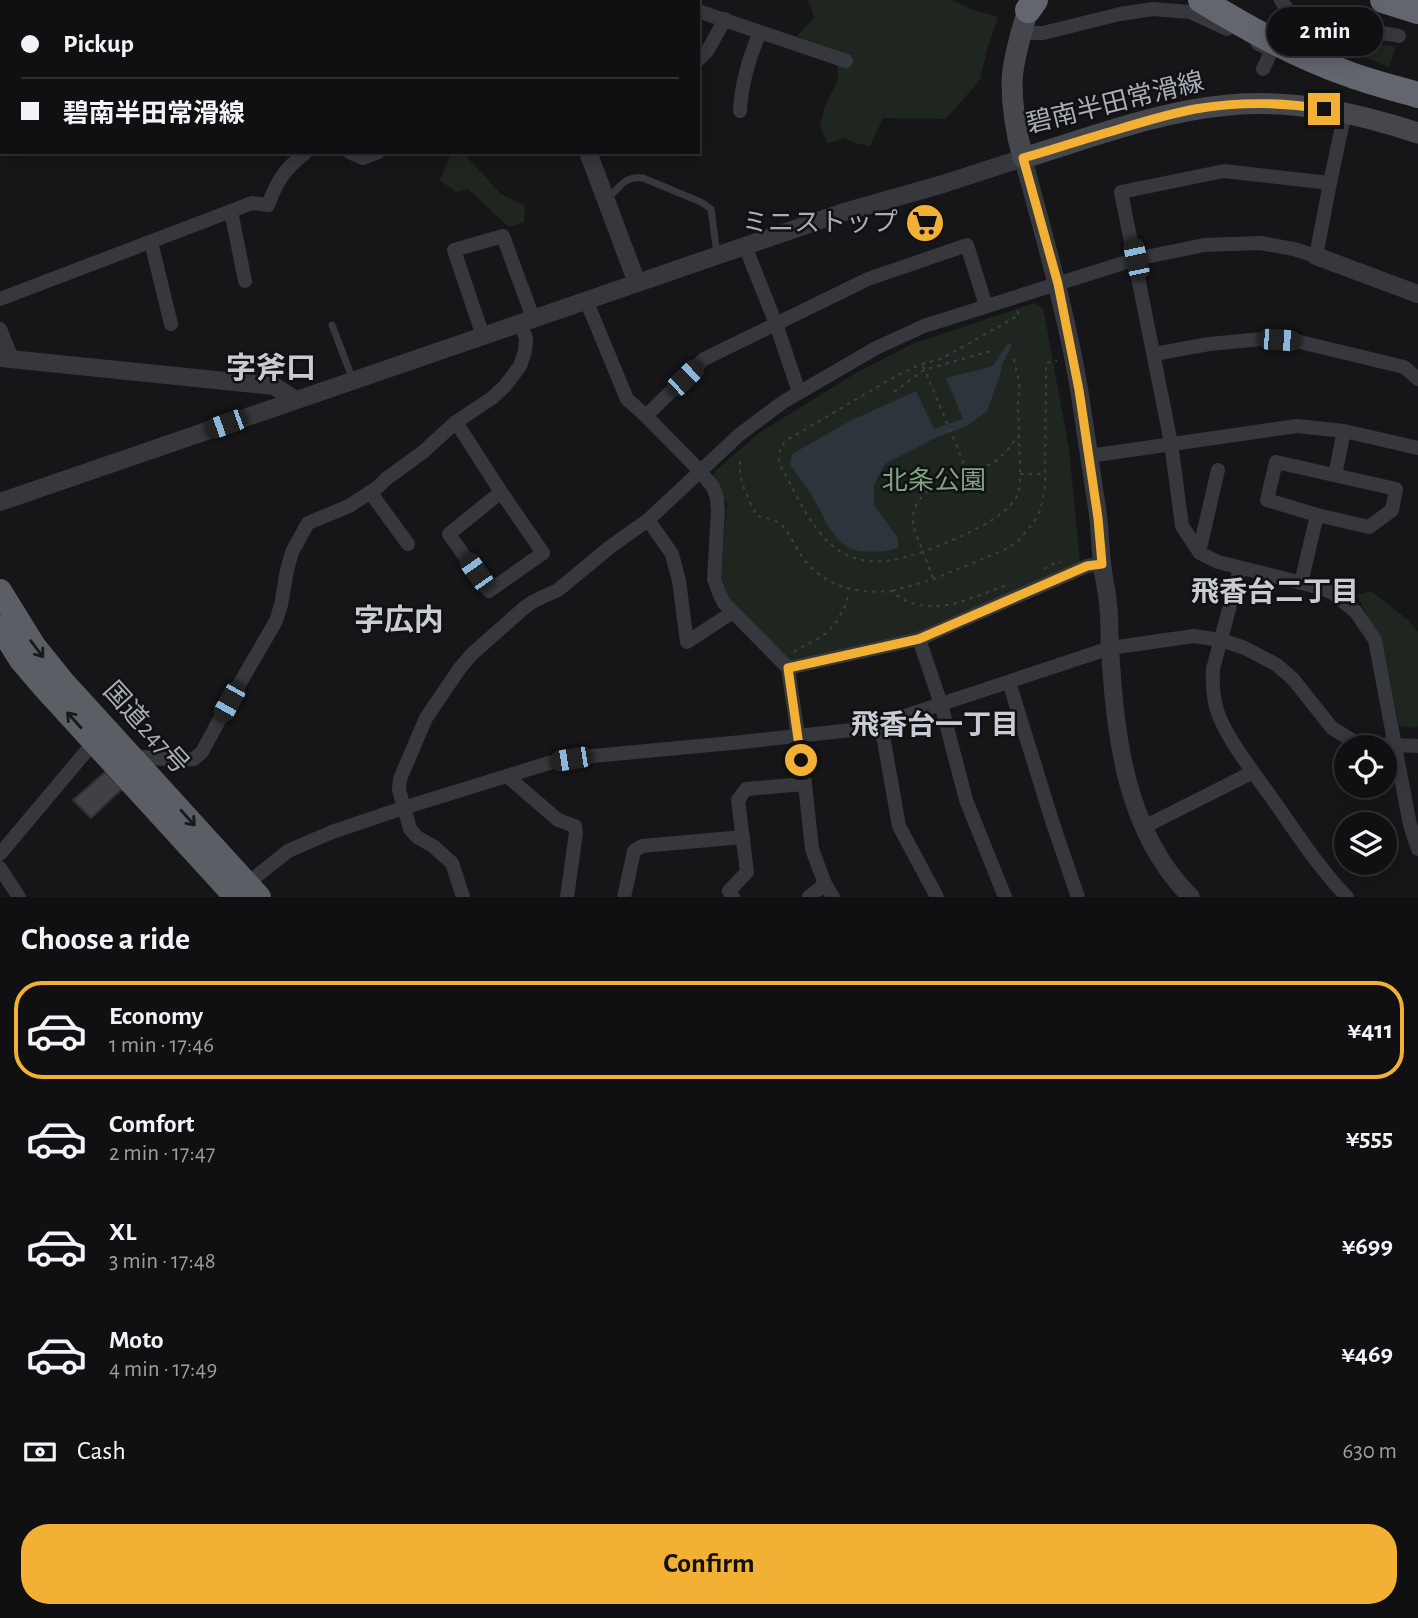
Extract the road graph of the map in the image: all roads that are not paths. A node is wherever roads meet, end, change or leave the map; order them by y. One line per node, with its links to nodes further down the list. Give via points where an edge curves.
1 (1201, 0): 14 (highway, via 1343,73)
2 (1227, 0): 14 (highway, via 1263,22)
3 (1281, 0): 10 (street, via 1298,19 1314,27)
4 (1383, 0): 6 (highway)
5 (1029, 11): 13 (street, via 1043,33 1153,9 1190,12 1272,50); 22 (main road, 碧南半田常滑線, via 1012,79 1015,132)
6 (1418, 11)
7 (700, 12): 8 (street)
8 (725, 19): 9 (street); 11 (street)
9 (760, 32): 12 (street); 15 (street, via 742,86)
10 (1399, 36)
11 (700, 58)
12 (846, 61)
13 (1263, 69)
14 (1418, 95)
15 (740, 111)
16 (1345, 112): 17 (main road, 碧南半田常滑線); 22 (main road, 碧南半田常滑線, via 1267,104 1194,109); 23 (street)
17 (1418, 133)
18 (304, 154): 25 (street, via 277,183 268,205 252,203)
19 (354, 154): 20 (street, via 363,158)
20 (373, 154)
21 (589, 154): 24 (street)
22 (1023, 158): 27 (street); 33 (street)
23 (1330, 183): 29 (street); 30 (street, via 1224,171 1121,192)
24 (605, 199): 28 (lane, via 625,180 637,177 701,202 711,209); 32 (street)
25 (231, 211): 26 (street); 31 (street)
26 (151, 242): 35 (street); 39 (street)
27 (745, 246): 28 (street); 40 (street)
28 (719, 255): 32 (street)
29 (1316, 256): 30 (street, via 1260,243 1204,245); 34 (street)
30 (1136, 259): 33 (street); 44 (street)
31 (245, 281)
32 (637, 283): 36 (street)
33 (1058, 284): 37 (street); 55 (street)
34 (1418, 295)
35 (0, 299)
36 (586, 300): 38 (street); 50 (street, via 627,399)
37 (986, 306): 40 (street, via 967,245 868,279); 48 (street, via 891,340)
38 (526, 321): 43 (street); 43 (street, via 503,236 454,250); 51 (street, via 525,351 514,375 492,398)
39 (171, 324)
40 (776, 324): 48 (street); 50 (street, via 704,359)
41 (332, 326): 47 (lane)
42 (0, 329): 45 (street, via 9,351)
43 (483, 336): 47 (street)
44 (1154, 354): 46 (street, via 1262,339 1296,341 1404,367); 53 (street)
45 (5, 358): 49 (street, via 274,386)
46 (1418, 379)
47 (353, 380): 49 (street)
48 (799, 392): 56 (street)
49 (294, 400): 61 (street)
50 (646, 416): 56 (street)
51 (456, 422): 59 (street); 60 (street)
52 (1344, 431): 53 (street, via 1297,426); 54 (street); 58 (street)
53 (1171, 443): 55 (street); 65 (street, via 1182,526)
54 (1418, 448)
55 (1089, 456): 66 (street)
56 (699, 470): 63 (street); 70 (street, via 717,498 714,579)
57 (1218, 470): 65 (street)
58 (1335, 475): 62 (street, via 1276,462 1267,500); 62 (street, via 1396,489 1392,510 1369,527)
59 (370, 492): 64 (street); 86 (street, via 308,523 292,552 276,621 202,752 194,759)
60 (501, 492): 60 (street, via 544,553 489,591 449,534)
61 (0, 502)
62 (1317, 515): 68 (street)
63 (648, 520): 70 (street, via 672,554 687,642); 90 (street, via 558,590 525,607 460,668 426,718 400,779)
64 (408, 544)
65 (1199, 552): 67 (street)
66 (1102, 564): 72 (street, via 1087,566); 74 (street)
67 (1240, 568): 68 (street); 73 (street)
68 (1301, 583): 81 (street, via 1334,593 1356,612 1375,640)
69 (0, 592): 86 (highway, 国道247号, one-way to 86, via 34,646)
70 (733, 612): 75 (street)
71 (1, 632): 82 (highway, 国道247号, one-way to 71)
72 (919, 639): 75 (street); 77 (street)
73 (1221, 639): 74 (street, via 1194,636); 80 (street, via 1277,665); 87 (street, via 1213,669 1214,701 1225,730)
74 (1110, 648): 76 (street); 91 (street, via 1120,749)
75 (790, 667): 79 (street)
76 (1009, 682): 77 (street); 106 (street)
77 (941, 704): 78 (street); 105 (street, via 966,800)
78 (881, 724): 79 (street); 104 (street, via 899,826)
79 (797, 735): 88 (street, via 593,756); 89 (street)
80 (1343, 735)
81 (1392, 735)
82 (94, 742): 94 (street); 97 (highway, 国道247号)
83 (1397, 744): 84 (street)
84 (1418, 746)
85 (1397, 759): 93 (street)
86 (135, 760): 97 (highway, 国道247号, one-way to 97)
87 (1253, 772): 91 (street); 108 (street)
88 (507, 776): 90 (street); 101 (street, via 558,820 575,826)
89 (805, 784): 92 (street, via 746,789 738,800); 96 (street, via 812,849)
90 (403, 808): 97 (street, via 288,852); 100 (street, via 417,837 452,863)
91 (1143, 827): 107 (street, via 1175,881)
92 (743, 836): 98 (street, via 747,872); 102 (street, via 642,846 634,851)
93 (1418, 849)
94 (0, 853)
95 (0, 868): 99 (street)
96 (829, 891): 103 (street)
97 (244, 893)
98 (728, 895)
99 (19, 897)
100 (463, 897)
101 (567, 897)
102 (624, 897)
103 (809, 897)
104 (937, 897)
105 (1005, 897)
106 (1078, 897)
107 (1191, 897)
108 (1347, 897)

